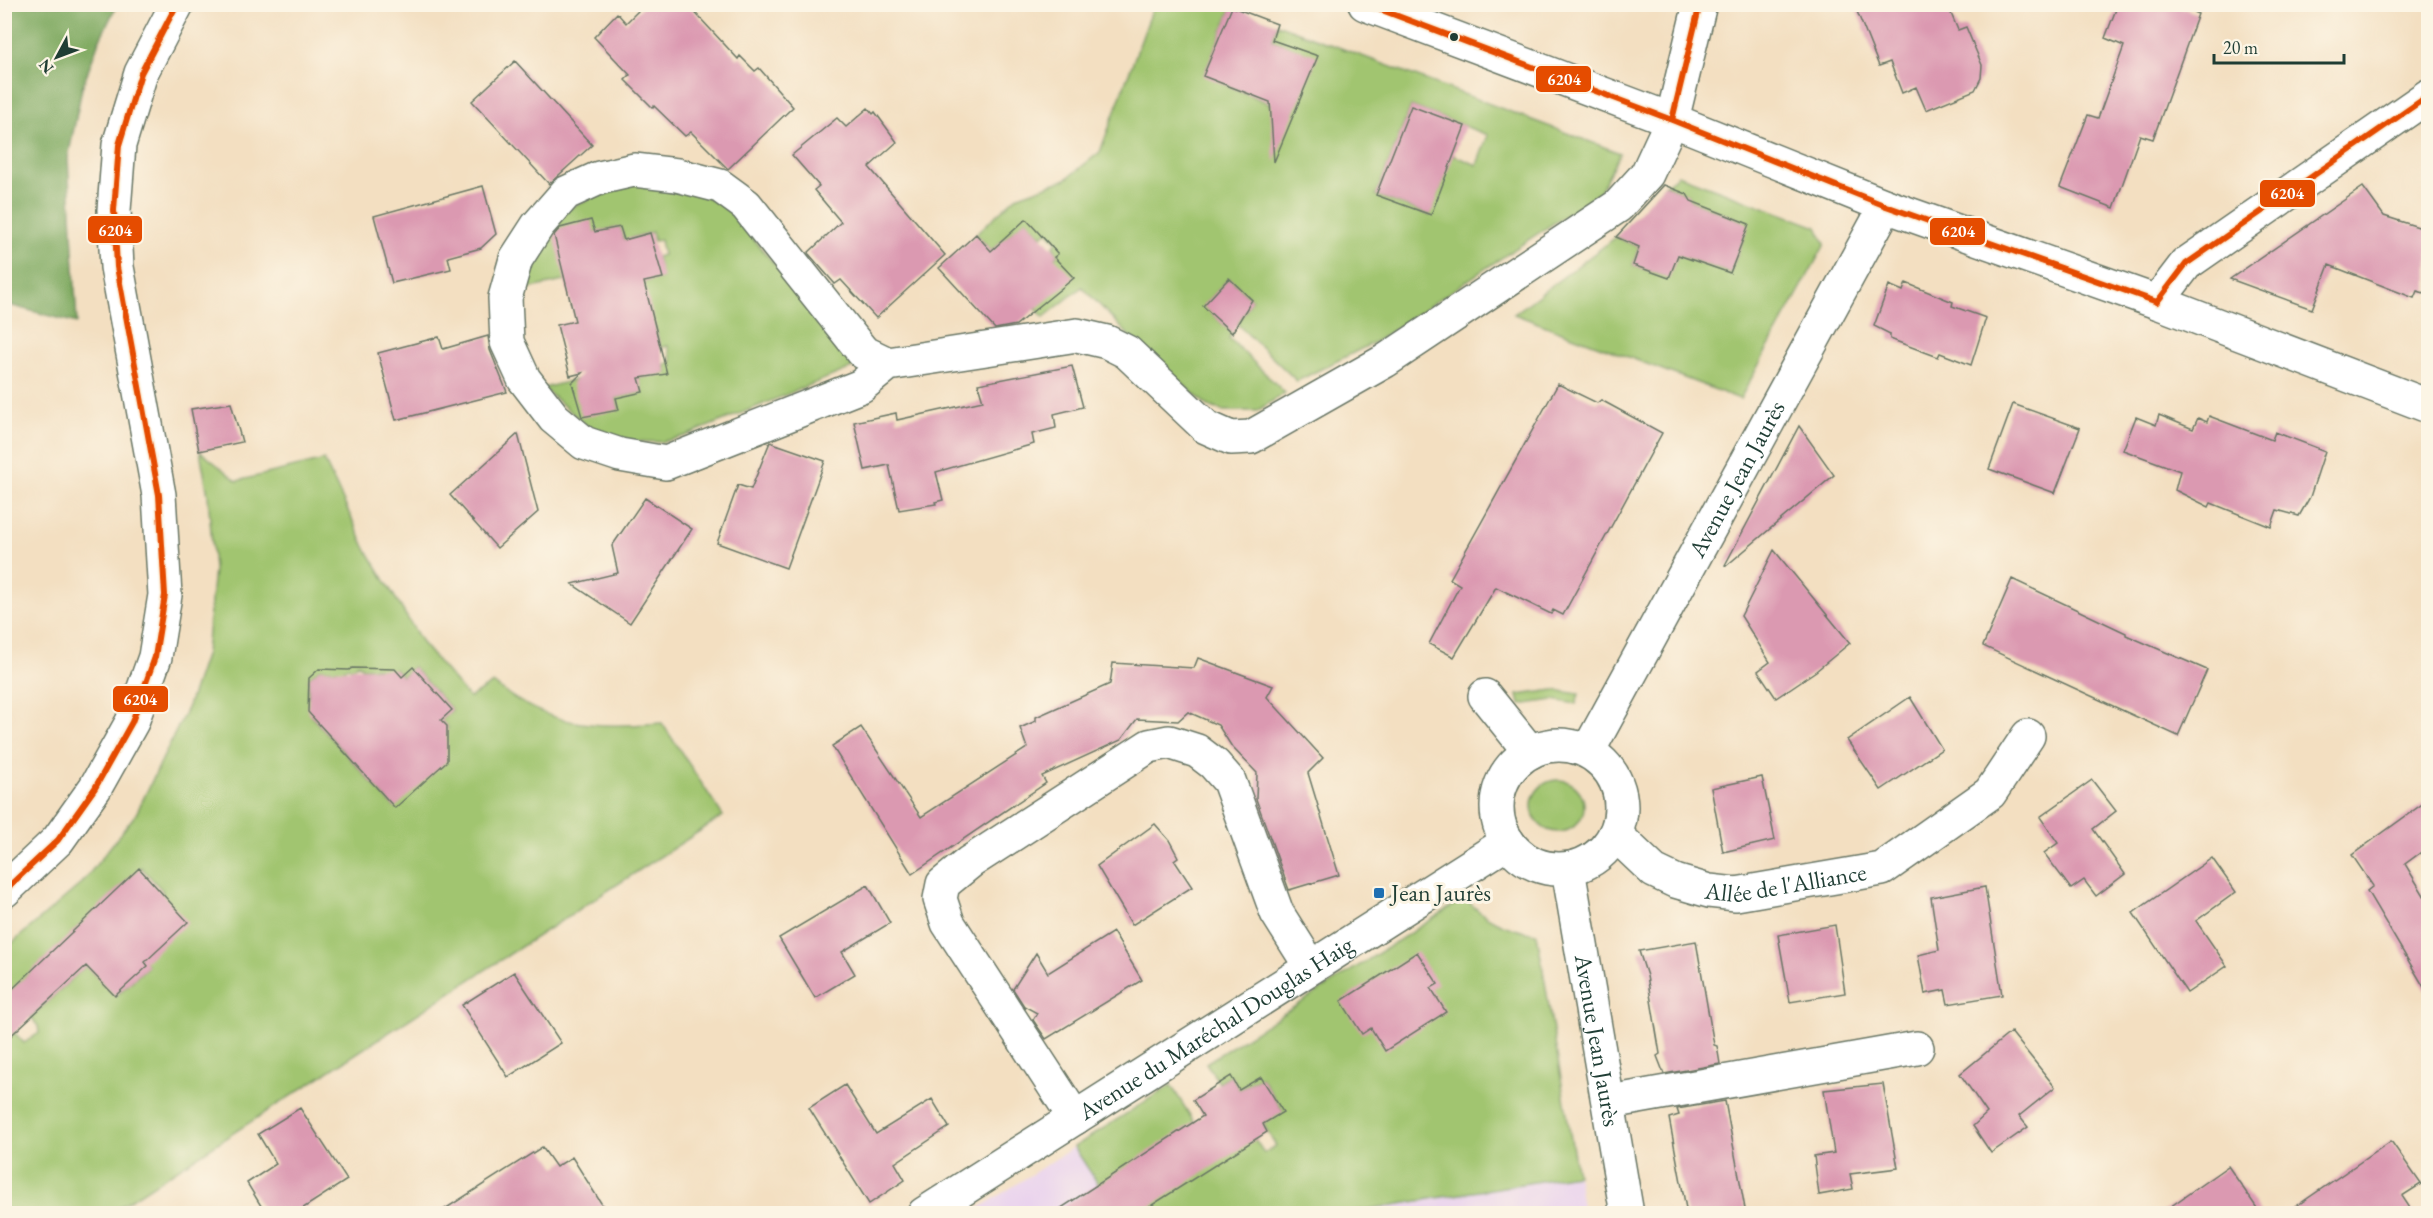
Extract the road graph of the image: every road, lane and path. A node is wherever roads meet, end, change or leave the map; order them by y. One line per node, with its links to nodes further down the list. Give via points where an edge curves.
1 (177, 4): 17 (street, via 141,73 119,145 114,210 117,267 159,495 165,595 155,657 132,722 95,788 58,840)
2 (1365, 4): 5 (street)
3 (1700, 4): 5 (street)
4 (2428, 96): 7 (street, via 2186,264)
5 (1672, 120): 6 (street); 8 (street, via 1647,174 1618,206 1385,361 1251,437 1231,438 1206,427 1127,352 1107,342 1077,335)
6 (1886, 206): 7 (street); 13 (street, Avenue Jean Jaurès)
7 (2157, 302): 9 (street)
8 (888, 364): 8 (street, via 861,386 666,463 620,455 584,443 554,418 524,379 507,342 505,298 516,259 566,193 599,178 634,170 677,175 720,186 746,206 863,352)
9 (2428, 406)
10 (1485, 696): 12 (street)
11 (2028, 736): 14 (street, Allée de l'Alliance, via 1990,793 1882,868 1736,894 1710,891 1654,871)
12 (1530, 752): 13 (street, via 1549,745 1569,745); 15 (street, via 1513,765 1502,782 1497,802 1499,823)
13 (1588, 752): 14 (street, via 1612,773 1619,788 1621,812)
14 (1615, 834): 16 (street, via 1604,851 1587,863)
15 (1508, 842): 16 (street, via 1534,864); 18 (street, Avenue du Maréchal Douglas Haig)
16 (1568, 869): 20 (street, Avenue Jean Jaurès)
17 (4, 891)
18 (1311, 967): 21 (street, Avenue du Maréchal Douglas Haig); 21 (street, via 1277,914 1229,781 1197,751 1169,742 1149,746 970,862 943,884 940,899 948,923)
19 (1917, 1048): 20 (street)
20 (1610, 1102): 23 (street, Avenue Jean Jaurès)
21 (1075, 1118): 22 (street, Avenue du Maréchal Douglas Haig)
22 (924, 1214)
23 (1628, 1214)

